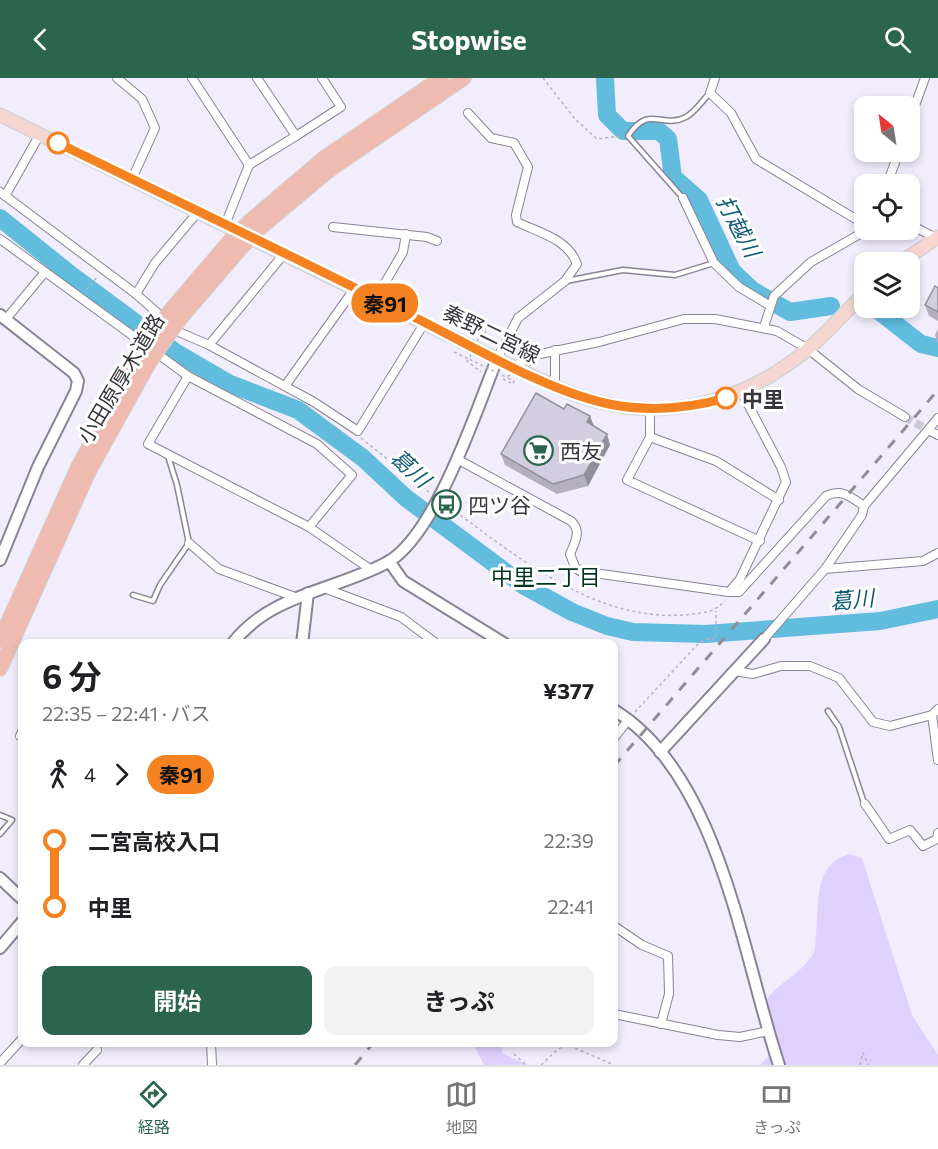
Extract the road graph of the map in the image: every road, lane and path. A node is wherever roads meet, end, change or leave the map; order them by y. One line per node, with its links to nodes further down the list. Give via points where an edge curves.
1 (117, 78): 18 (street, via 142,99 155,128)
2 (192, 78): 17 (street)
3 (257, 78): 15 (street)
4 (322, 78): 15 (street, via 341,107)
5 (441, 78): 24 (highway, 小田原厚木道路, via 324,158)
6 (464, 78): 24 (highway, 小田原厚木道路)
7 (543, 78): 16 (path, via 575,119 597,138)
8 (716, 78): 10 (street)
9 (925, 78): 11 (street)
10 (710, 93): 16 (lane, via 688,116 678,120 644,119 637,122); 22 (street, via 731,113 756,159)
11 (918, 96)
12 (468, 113): 37 (street, via 491,138 514,143 528,167 517,222 565,244 573,252 577,264)
13 (0, 115): 14 (main road, 秦野二宮線)
14 (40, 134): 18 (main road, 秦野二宮線); 19 (street)
15 (296, 136): 17 (street)
16 (628, 136): 20 (lane)
17 (249, 165): 23 (street)
18 (132, 179): 21 (main road, 秦野二宮線)
19 (3, 194): 39 (street)
20 (683, 198): 34 (street)
21 (198, 212): 23 (main road, 秦野二宮線); 39 (street, via 155,263)
22 (854, 218)
23 (225, 225): 33 (main road, 秦野二宮線)
24 (255, 225): 52 (highway, 小田原厚木道路, bridge, via 174,316)
25 (333, 227): 27 (street)
26 (920, 229): 29 (street)
27 (406, 234): 31 (street); 41 (street, via 404,252)
28 (854, 237): 43 (street, via 810,262)
29 (937, 237): 32 (main road)
30 (0, 239): 36 (street)
31 (437, 241)
32 (915, 252)
33 (284, 254): 38 (main road, 秦野二宮線); 48 (street)
34 (714, 263): 37 (lane, via 675,275 623,270); 43 (street, via 739,287)
35 (103, 270): 40 (path)
36 (45, 273): 44 (street); 58 (street)
37 (565, 281): 54 (street, via 518,318)
38 (355, 288): 41 (main road, 秦野二宮線); 60 (street)
39 (136, 294): 48 (street, via 179,332)
40 (81, 298)
41 (376, 298): 45 (main road, 秦野二宮線)
42 (854, 304): 49 (main road, 秦野二宮線)
43 (769, 305): 46 (street)
44 (3, 317): 78 (street, via 74,373 78,381)
45 (425, 322): 54 (main road, 秦野二宮線); 65 (street)
46 (764, 327): 49 (street); 50 (street, via 715,319 684,319)
47 (481, 338): 53 (path, bridge)
48 (209, 345): 60 (street)
49 (808, 349): 61 (main road, 秦野二宮線, via 774,374); 63 (street, via 858,388)
50 (555, 350): 57 (street, via 530,356); 59 (street)
51 (454, 352): 53 (path)
52 (144, 359): 92 (highway, 小田原厚木道路, via 110,403); 93 (highway, 小田原厚木道路)
53 (469, 359): 56 (path); 57 (path, bridge)
54 (497, 359): 57 (main road, 秦野二宮線); 70 (street)
55 (537, 362): 57 (path, bridge)
56 (481, 372)
57 (508, 374): 59 (main road, 秦野二宮線)
58 (188, 376): 69 (street, via 148,444); 74 (street, via 318,444 352,475)
59 (555, 385): 62 (main road, 秦野二宮線, via 607,404)
60 (285, 386): 65 (street)
61 (741, 391): 62 (main road, 秦野二宮線, via 688,407); 72 (street, via 781,467 786,482)
62 (650, 409): 68 (street)
63 (905, 417)
64 (938, 418): 66 (street)
65 (358, 430): 71 (path, via 360,437)
66 (928, 430): 67 (street); 73 (street)
67 (938, 435)
68 (650, 437): 72 (street, via 716,461); 75 (street, via 627,480)
69 (168, 455): 74 (street); 76 (lane)
70 (457, 459): 71 (street); 83 (street, via 571,521 578,530 570,554 580,571)
71 (438, 499): 79 (street, via 424,526)
72 (779, 500): 75 (street)
73 (864, 506): 81 (street, via 862,515); 83 (street, via 843,493 826,496 739,592)
74 (309, 527): 80 (street)
75 (760, 541): 83 (street)
76 (189, 543): 85 (lane, via 153,601); 86 (street, via 219,568)
77 (938, 553): 81 (street, via 923,561)
78 (0, 560)
79 (389, 561): 80 (street); 90 (street, via 403,581)
80 (370, 569): 82 (street)
81 (825, 569): 91 (street)
82 (323, 587): 84 (street); 89 (street, via 401,616)
83 (731, 592): 99 (path, via 716,611 716,638 696,645)
84 (308, 593): 86 (street); 88 (street)
85 (133, 595)
86 (295, 597): 87 (street, via 264,613)
87 (236, 639)
88 (303, 639)
89 (431, 639)
90 (497, 639)
91 (764, 639): 94 (street)
92 (0, 640)
93 (0, 669)
94 (734, 671): 98 (street, via 753,674 781,666 810,666 838,678 873,722 890,726); 101 (street)
95 (938, 709): 98 (street)
96 (828, 711): 103 (lane, via 839,727)
97 (618, 712): 99 (street)
98 (932, 715): 102 (street)
99 (629, 719): 100 (street); 101 (street)
100 (618, 733)
101 (660, 752): 114 (street, via 692,799 705,829 738,921)
102 (938, 760)
103 (865, 804): 106 (street, via 889,839 910,830 923,846)
104 (0, 815): 105 (lane, via 12,820)
105 (0, 834)
106 (938, 838)
107 (0, 878): 108 (street)
108 (18, 894)
109 (18, 927): 111 (street)
110 (618, 929): 113 (street, via 668,957 669,994)
111 (0, 948)
112 (618, 1015): 113 (street)
113 (661, 1024): 114 (street, via 740,1036)
114 (768, 1031): 127 (street)
115 (18, 1044): 121 (street)
116 (211, 1047): 123 (street)
117 (563, 1047): 125 (path)
118 (573, 1047): 126 (path)
119 (97, 1050): 122 (street)
120 (514, 1054): 124 (path)
121 (0, 1064)
122 (83, 1065)
123 (212, 1065)
124 (526, 1065)
125 (541, 1065)
126 (614, 1065)
127 (779, 1065)
128 (861, 1065): 129 (path, via 863,1053)
129 (868, 1065)

